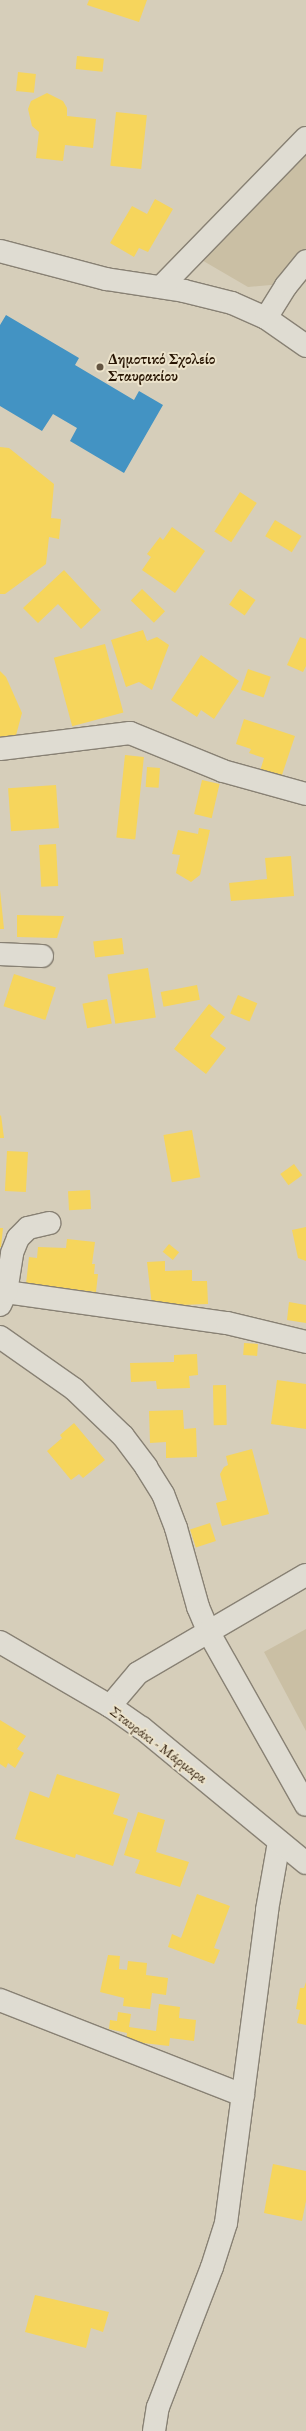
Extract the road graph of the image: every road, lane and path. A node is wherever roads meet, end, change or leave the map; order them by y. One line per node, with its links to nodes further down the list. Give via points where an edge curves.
1 (306, 138): 4 (street)
2 (0, 251): 4 (street, via 106,279)
3 (306, 261): 5 (street, via 286,286)
4 (161, 287): 5 (street, via 220,300)
5 (266, 318): 6 (street)
6 (306, 346)
7 (0, 749): 8 (street, via 130,733 223,771)
8 (306, 794)
9 (0, 954): 10 (street)
10 (42, 956)
11 (49, 1223): 12 (street, via 28,1228 18,1238 12,1253)
12 (3, 1299): 14 (street, via 227,1323)
13 (2, 1341): 16 (street, via 74,1388 123,1436 146,1467 162,1494 176,1528 198,1607)
14 (306, 1342)
15 (306, 1575): 16 (street)
16 (209, 1633): 18 (street, via 138,1673); 19 (street)
17 (0, 1642): 18 (street, Σταυράκι - Μάρμαρα)
18 (110, 1706): 20 (street, Σταυράκι - Μάρμαρα, via 193,1768)
19 (306, 1805)
20 (279, 1842): 21 (street, Σταυράκι - Μάρμαρα); 23 (street, via 267,1910)
21 (306, 1863)
22 (0, 2000): 23 (street)
23 (243, 2095): 24 (street, via 226,2223 220,2247 168,2376 158,2407)
24 (154, 2431)

